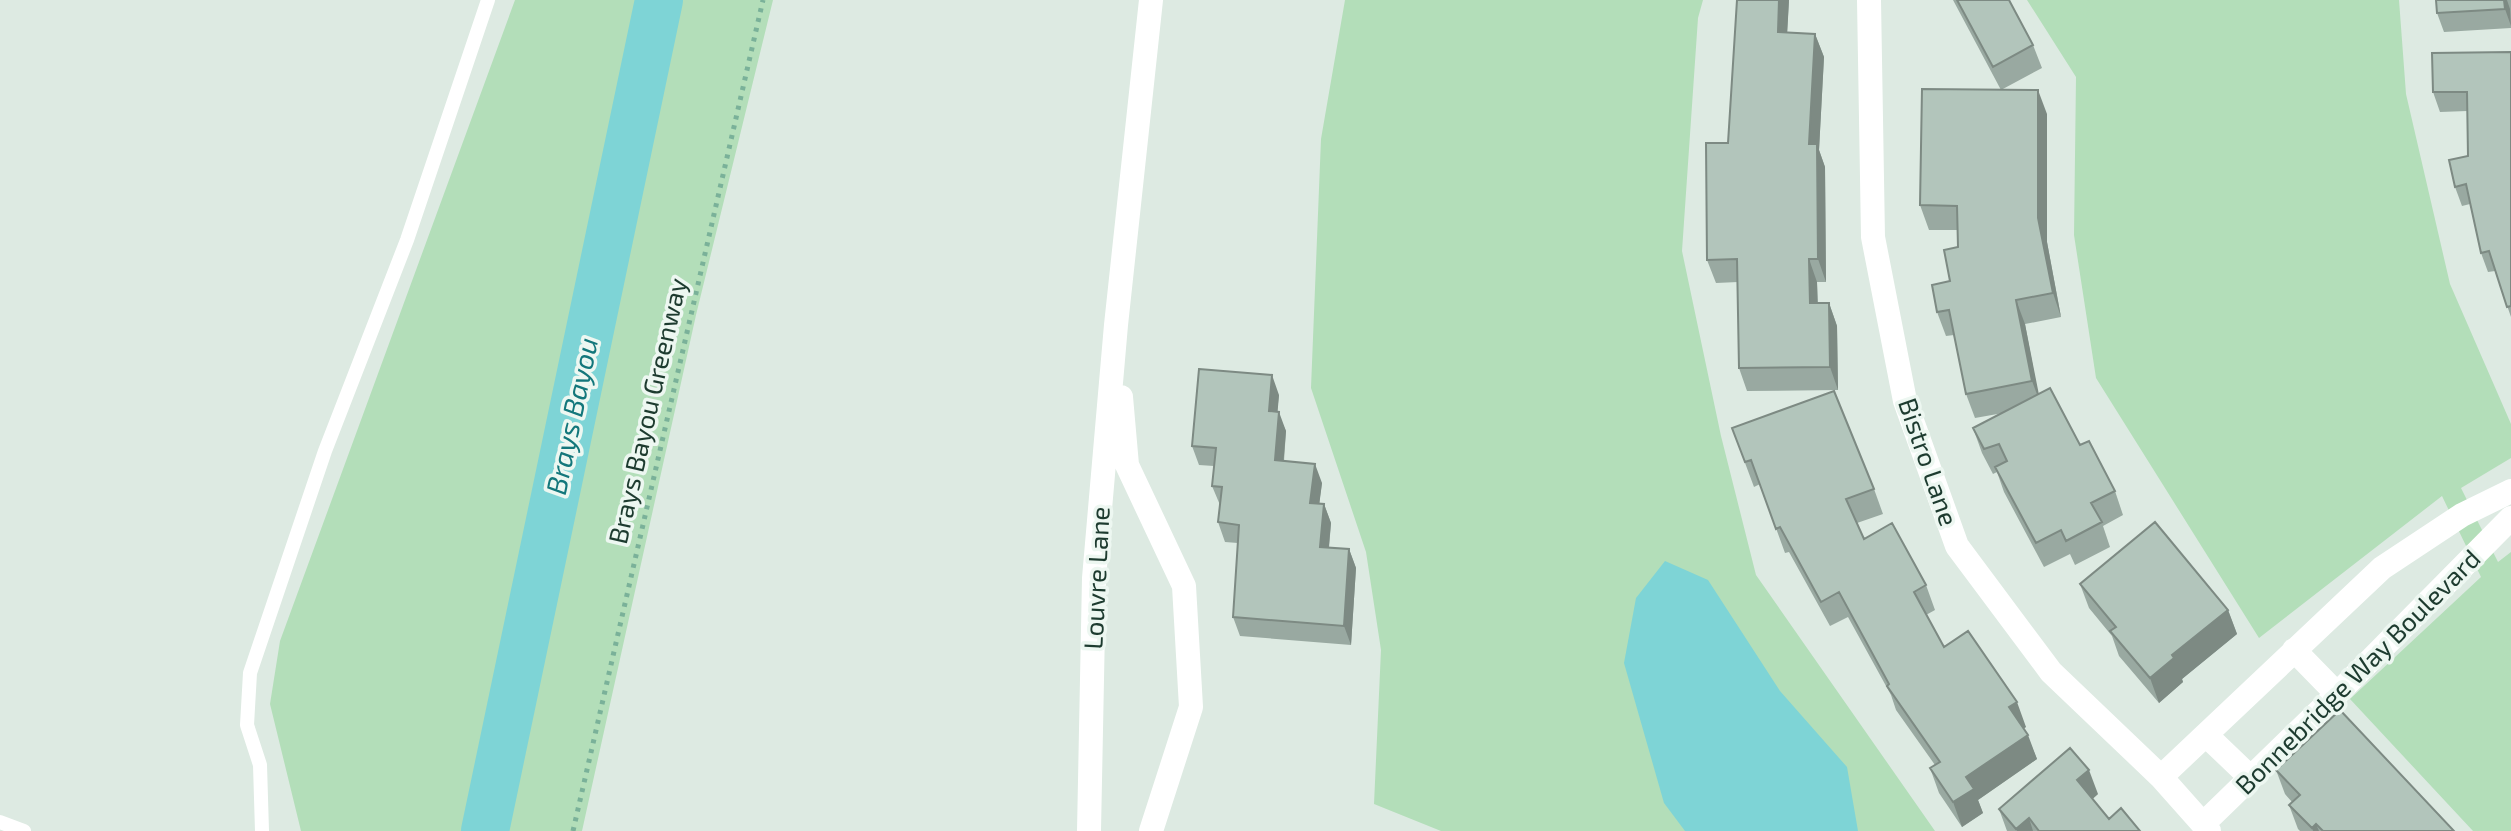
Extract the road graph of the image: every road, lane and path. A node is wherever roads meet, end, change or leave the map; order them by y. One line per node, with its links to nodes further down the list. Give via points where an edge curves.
1 (488, 0): 16 (lane, via 250,673 247,725 260,765)
2 (763, 0): 17 (path, Brays Bayou Greenway)
3 (1151, 0): 5 (street, Louvre Lane)
4 (1869, 0): 11 (street, Bistro Lane, via 1873,237 1905,401 1957,546 2051,672)
5 (1116, 325): 18 (street, Louvre Lane, via 1094,578); 19 (street, Louvre Lane, via 1127,465 1184,586 1191,707)
6 (2511, 491): 8 (street, Bonnebridge Way Boulevard, via 2398,556)
7 (2511, 518): 9 (street, Bonnebridge Way Boulevard)
8 (2294, 650): 9 (street); 10 (street, Bonnebridge Way Boulevard)
9 (2337, 694): 12 (street, Bonnebridge Way Boulevard)
10 (2206, 735): 11 (street, Bonnebridge Way Boulevard); 12 (street)
11 (2161, 777): 14 (street, Bistro Lane)
12 (2251, 778): 14 (street, Bonnebridge Way Boulevard)
13 (0, 822): 15 (lane)
14 (2206, 827)
15 (24, 831)
16 (262, 831)
17 (573, 831)
18 (1089, 831)
19 (1151, 831)

